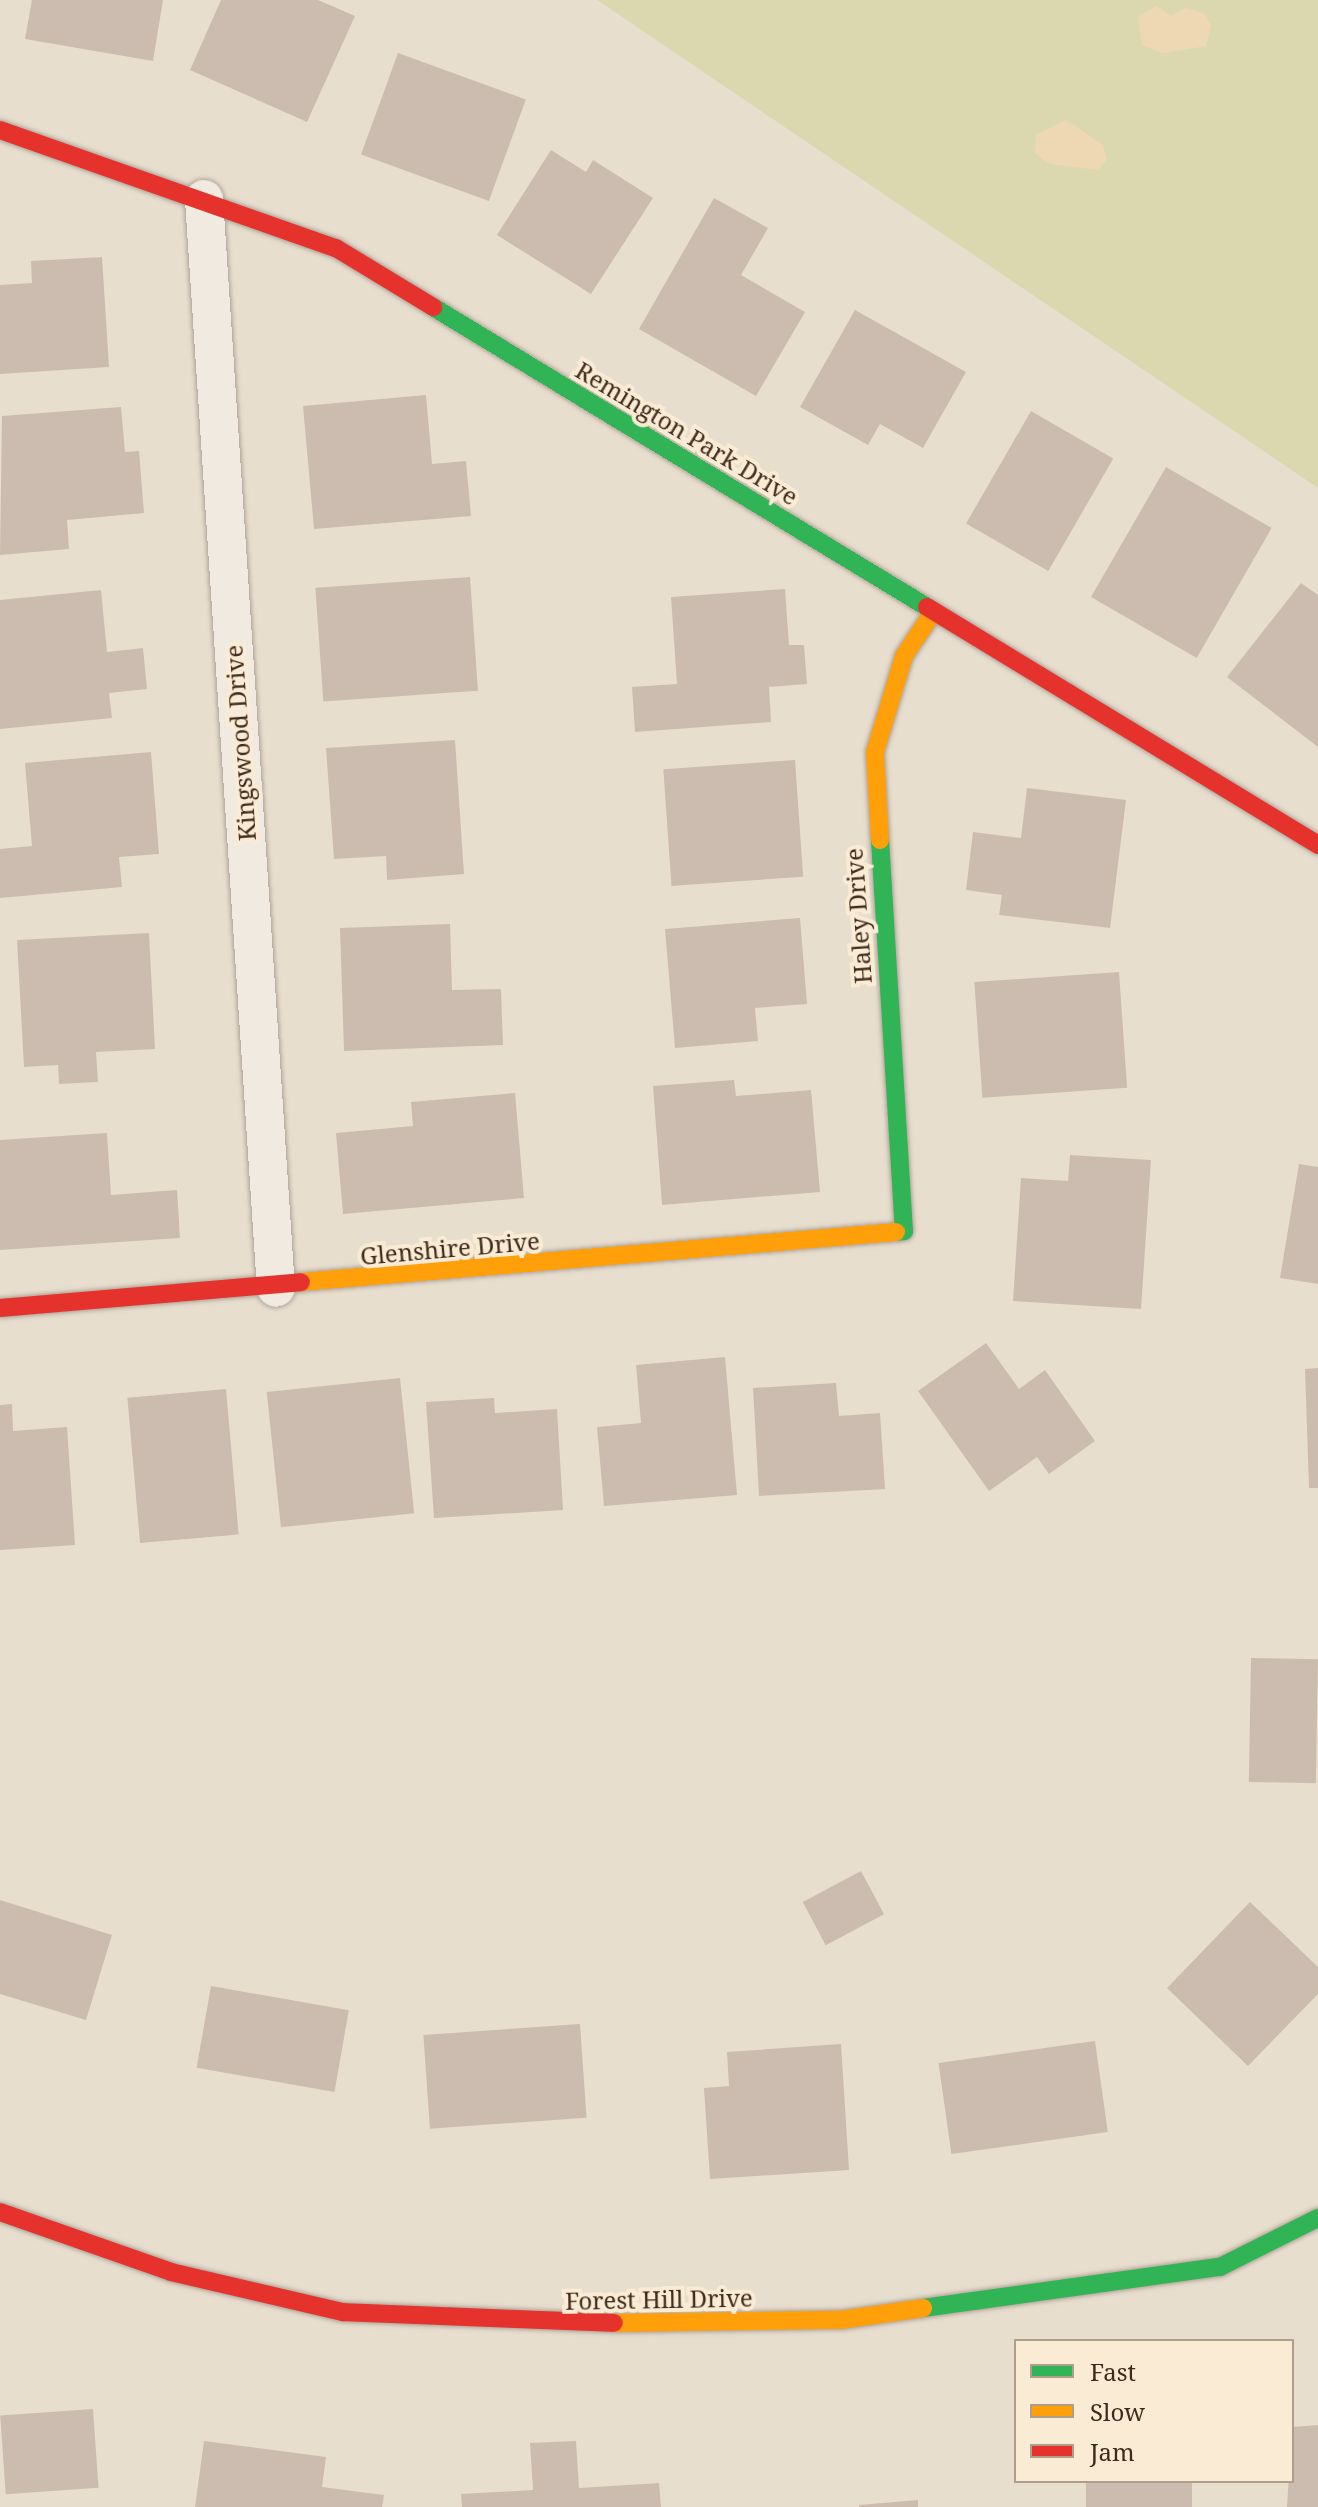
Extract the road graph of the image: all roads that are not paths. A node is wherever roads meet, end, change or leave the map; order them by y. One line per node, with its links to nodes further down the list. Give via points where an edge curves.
1 (0, 130): 2 (street, Remington Park Drive)
2 (204, 199): 3 (street, Remington Park Drive, via 336,248); 6 (street, Kingswood Drive)
3 (934, 611): 4 (street, Remington Park Drive); 5 (street, Haley Drive, via 904,656 875,752)
4 (1318, 845)
5 (904, 1231): 6 (street, Glenshire Drive)
6 (276, 1288): 7 (street, Glenshire Drive)
7 (0, 1308)
8 (0, 2212): 9 (street, Forest Hill Drive, via 157,2268 343,2312 567,2324 840,2320 1220,2267)
9 (1318, 2218)

